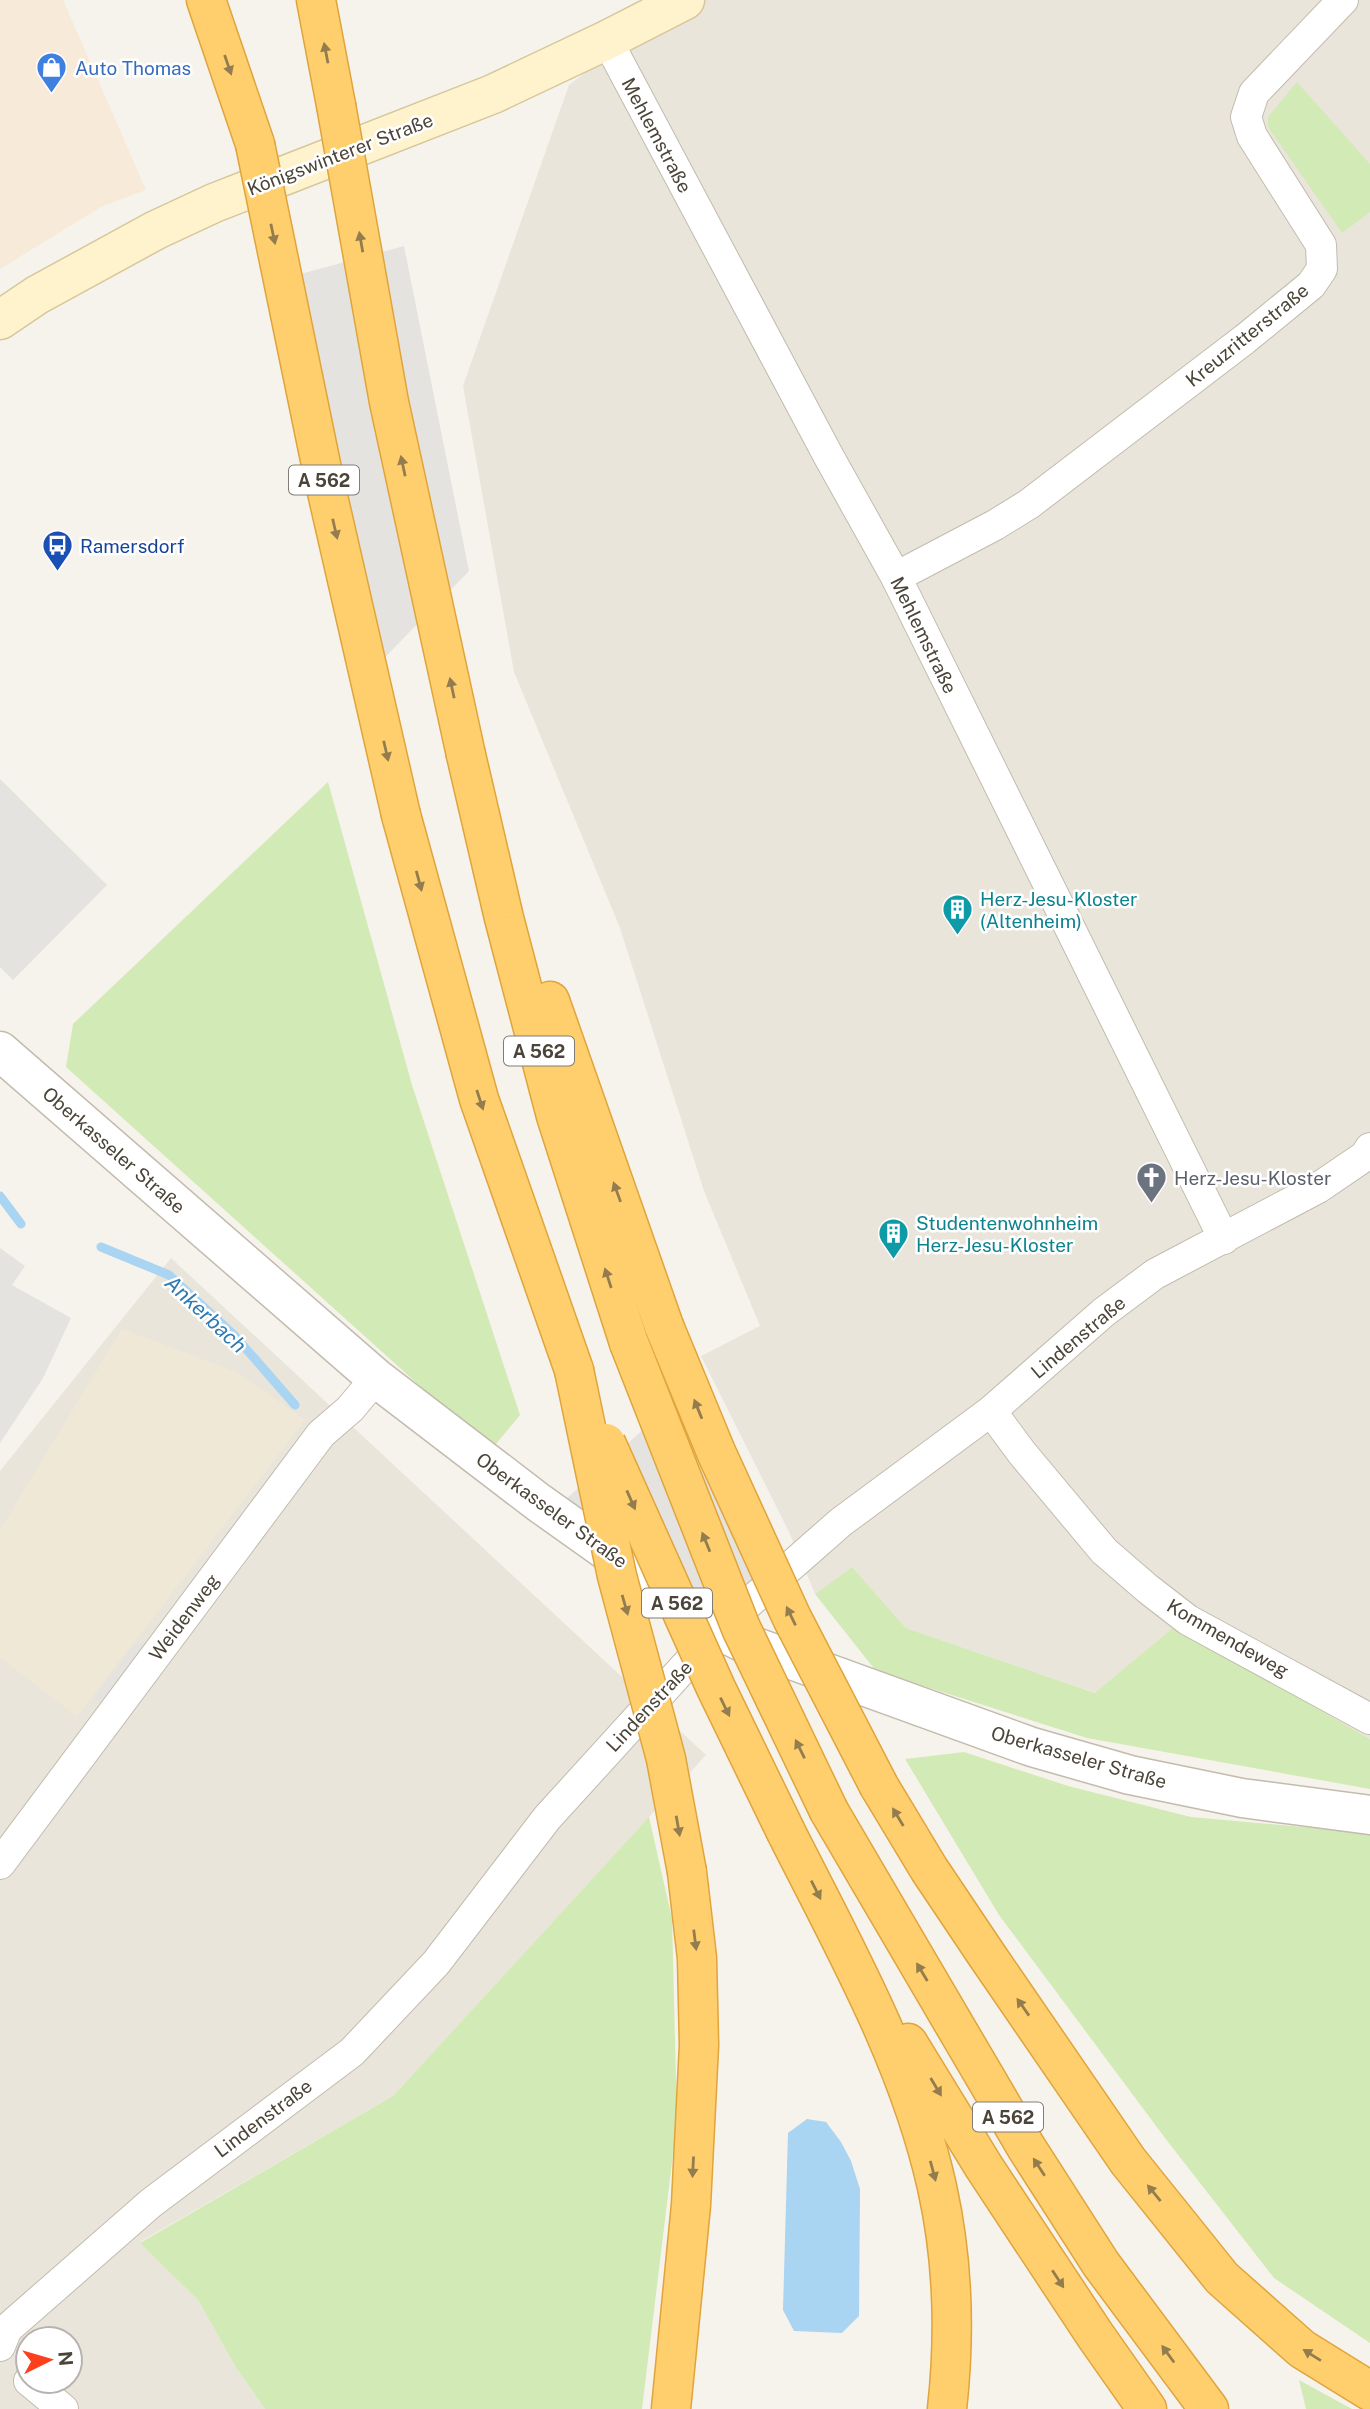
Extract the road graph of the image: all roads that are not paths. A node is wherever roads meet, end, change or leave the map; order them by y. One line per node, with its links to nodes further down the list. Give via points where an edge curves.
1 (206, 0): 12 (highway, A 562, one-way to 12, bridge, via 255,144 324,479 401,815 479,1099)
2 (316, 0): 8 (highway, A 562, one-way to 2, bridge, via 389,402)
3 (685, 0): 5 (main road, Königswinterer Straße)
4 (1343, 0): 7 (street, Kreuzritterstraße, via 1254,93 1247,117 1252,136 1321,245 1322,269 1311,285 1029,504)
5 (607, 40): 6 (main road, Königswinterer Straße, via 493,94 214,203 37,295); 7 (street, Mehlemstraße)
6 (0, 320)
7 (896, 577): 11 (street, Mehlemstraße)
8 (466, 755): 23 (highway, one-way to 8, bridge, via 1302,2348 1222,2278 1128,2161 929,1869 879,1786 792,1618 664,1326); 29 (highway, A 562, one-way to 8, bridge, via 1101,2264 1026,2147 830,1811 741,1628 629,1343 556,1116)
9 (0, 1051): 13 (street, Oberkasseler Straße)
10 (1368, 1154): 11 (street, Lindenstraße, via 1318,1188)
11 (1224, 1239): 14 (street, Lindenstraße, via 1155,1274 1104,1312)
12 (575, 1370): 19 (highway, A 562, one-way to 19, bridge, via 716,1688); 26 (highway, one-way to 26, bridge, via 617,1576 666,1759 697,1958 699,2045 691,2205)
13 (376, 1378): 15 (street, Oberkasseler Straße, via 538,1502); 18 (street, Weidenweg, via 321,1434)
14 (992, 1411): 15 (street, Lindenstraße, via 841,1522); 16 (street, Kommendeweg, via 1104,1551 1147,1589 1188,1620)
15 (718, 1630): 17 (street, Oberkasseler Straße, via 1032,1747 1130,1775 1242,1798); 20 (street, Lindenstraße, via 547,1818 436,1963 352,2052 151,2203 8,2329)
16 (1370, 1719)
17 (1370, 1815)
18 (0, 1864)
19 (845, 1948): 27 (highway, one-way to 27, via 906,2082 937,2188 950,2296); 28 (highway, one-way to 28, via 984,2167)
20 (0, 2346)
21 (0, 2357): 22 (street)
22 (14, 2369)
23 (1370, 2391)
24 (46, 2395): 25 (street)
25 (63, 2409)
26 (671, 2409)
27 (947, 2409)
28 (1147, 2409)
29 (1209, 2409)

